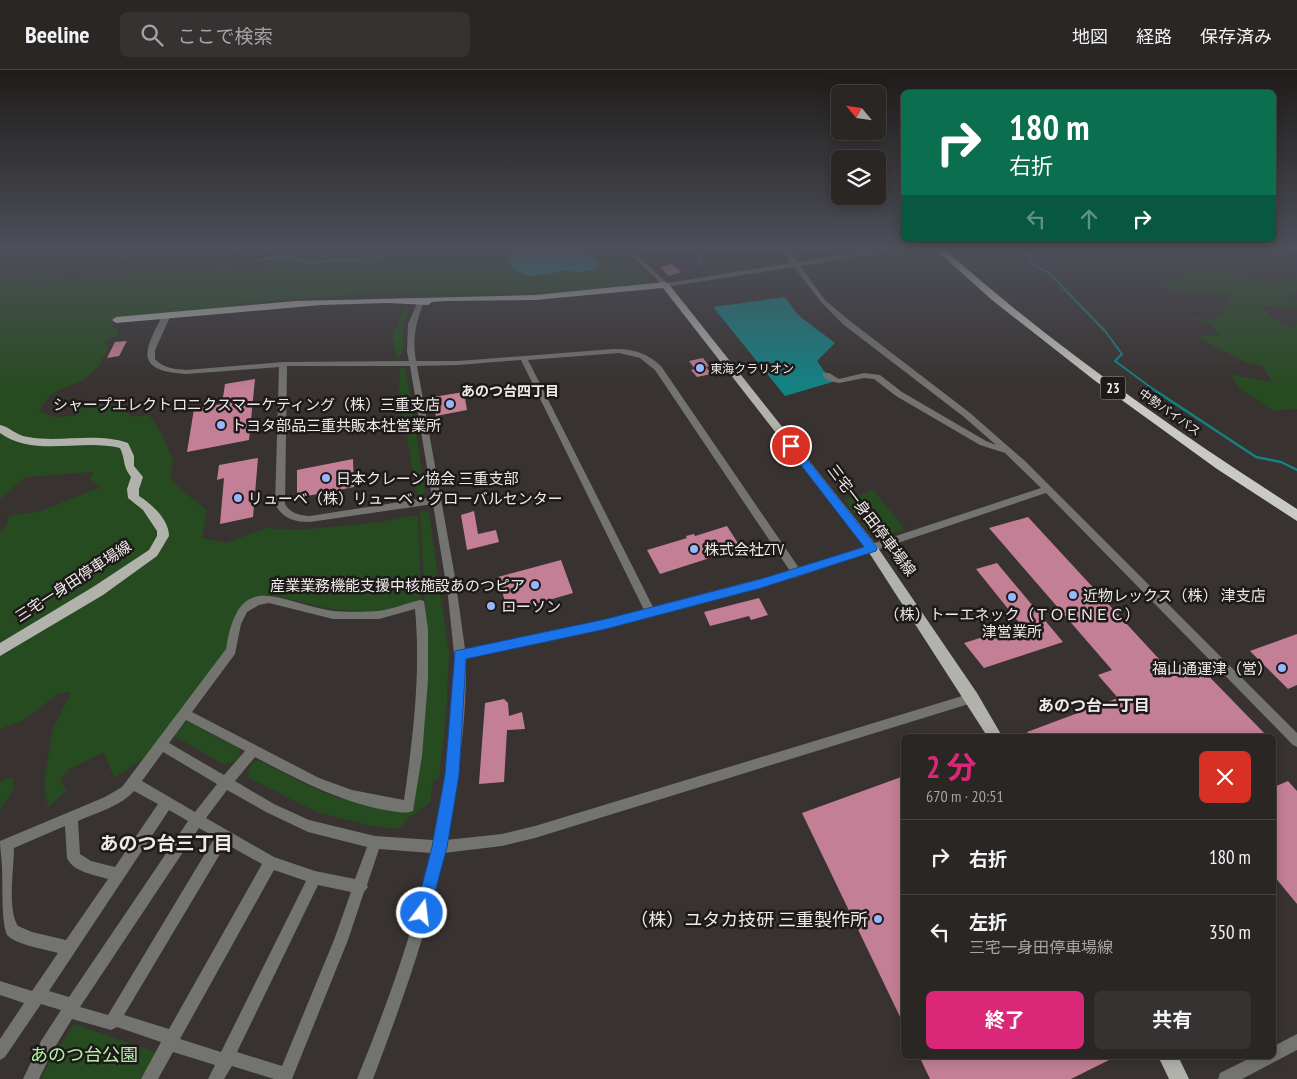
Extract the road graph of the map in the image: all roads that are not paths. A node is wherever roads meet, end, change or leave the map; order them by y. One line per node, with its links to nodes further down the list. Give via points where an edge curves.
1 (599, 295): 5 (main road, via 558,300)
2 (673, 295): 17 (main road, 三宅一身田停車場線)
3 (818, 295): 13 (street, via 847,324 967,415)
4 (993, 295): 16 (highway, 中勢バイパス / 23, via 1067,354 1181,437)
5 (421, 302): 6 (main road, via 292,303); 9 (street, via 411,333)
6 (166, 315): 7 (main road); 10 (street, via 150,353 152,361 160,368 186,372)
7 (116, 320)
8 (524, 359): 9 (street); 18 (street, via 618,350 652,361); 19 (street)
9 (413, 363): 10 (street); 15 (street)
10 (283, 364): 15 (street, via 280,504 285,512 295,518 310,519)
11 (826, 375): 13 (street, via 843,382 866,376 877,377 983,443)
12 (0, 428): 20 (main road, 三宅一身田停車場線, via 13,436 47,444 77,441 124,446 129,456 128,467 137,477 134,498 147,507 163,530 163,536 153,553 123,576)
13 (1007, 450): 14 (street)
14 (1048, 489): 17 (street); 25 (street)
15 (437, 500): 21 (street)
16 (1297, 516)
17 (872, 548): 18 (street); 22 (main road, 三宅一身田停車場線)
18 (797, 573): 19 (street)
19 (650, 612): 21 (street)
20 (0, 650)
21 (460, 655): 36 (street, via 452,775)
22 (972, 698): 24 (main road, 三宅一身田停車場線); 36 (street, via 535,832 502,840)
23 (184, 712): 26 (street); 27 (street); 27 (street, via 231,650 239,614 259,601 275,600 333,614 379,615 420,604 422,705 409,807 352,796 316,783)
24 (994, 734)
25 (1297, 742)
26 (160, 745): 28 (street); 29 (street)
27 (254, 750): 29 (street, via 235,770)
28 (134, 783): 30 (street); 31 (street, via 109,801)
29 (228, 783): 32 (street); 34 (street, via 308,826)
30 (167, 802): 32 (street); 38 (street)
31 (71, 817): 35 (street); 38 (street, via 74,858 82,865)
32 (197, 820): 33 (street); 44 (street)
33 (224, 835): 37 (street); 45 (street)
34 (375, 842): 36 (street); 40 (street)
35 (4, 846): 41 (street, via 8,925 15,932)
36 (439, 847): 57 (street, via 395,1001)
37 (271, 862): 39 (street); 46 (street)
38 (119, 875): 41 (street)
39 (315, 878): 40 (street); 50 (street)
40 (361, 887): 53 (street)
41 (68, 948): 43 (street)
42 (0, 988): 43 (street)
43 (36, 997): 44 (street); 48 (street)
44 (71, 1008): 45 (street, via 111,1023); 54 (street)
45 (114, 1019): 46 (street)
46 (171, 1041): 50 (street); 55 (street)
47 (1297, 1042): 49 (street)
48 (0, 1052)
49 (1276, 1053)
50 (227, 1059): 53 (street); 56 (street)
51 (1169, 1059): 58 (main road)
52 (1264, 1059): 59 (street)
53 (285, 1077)
54 (30, 1079)
55 (149, 1079)
56 (216, 1079)
57 (365, 1079)
58 (1179, 1079)
59 (1226, 1079)

